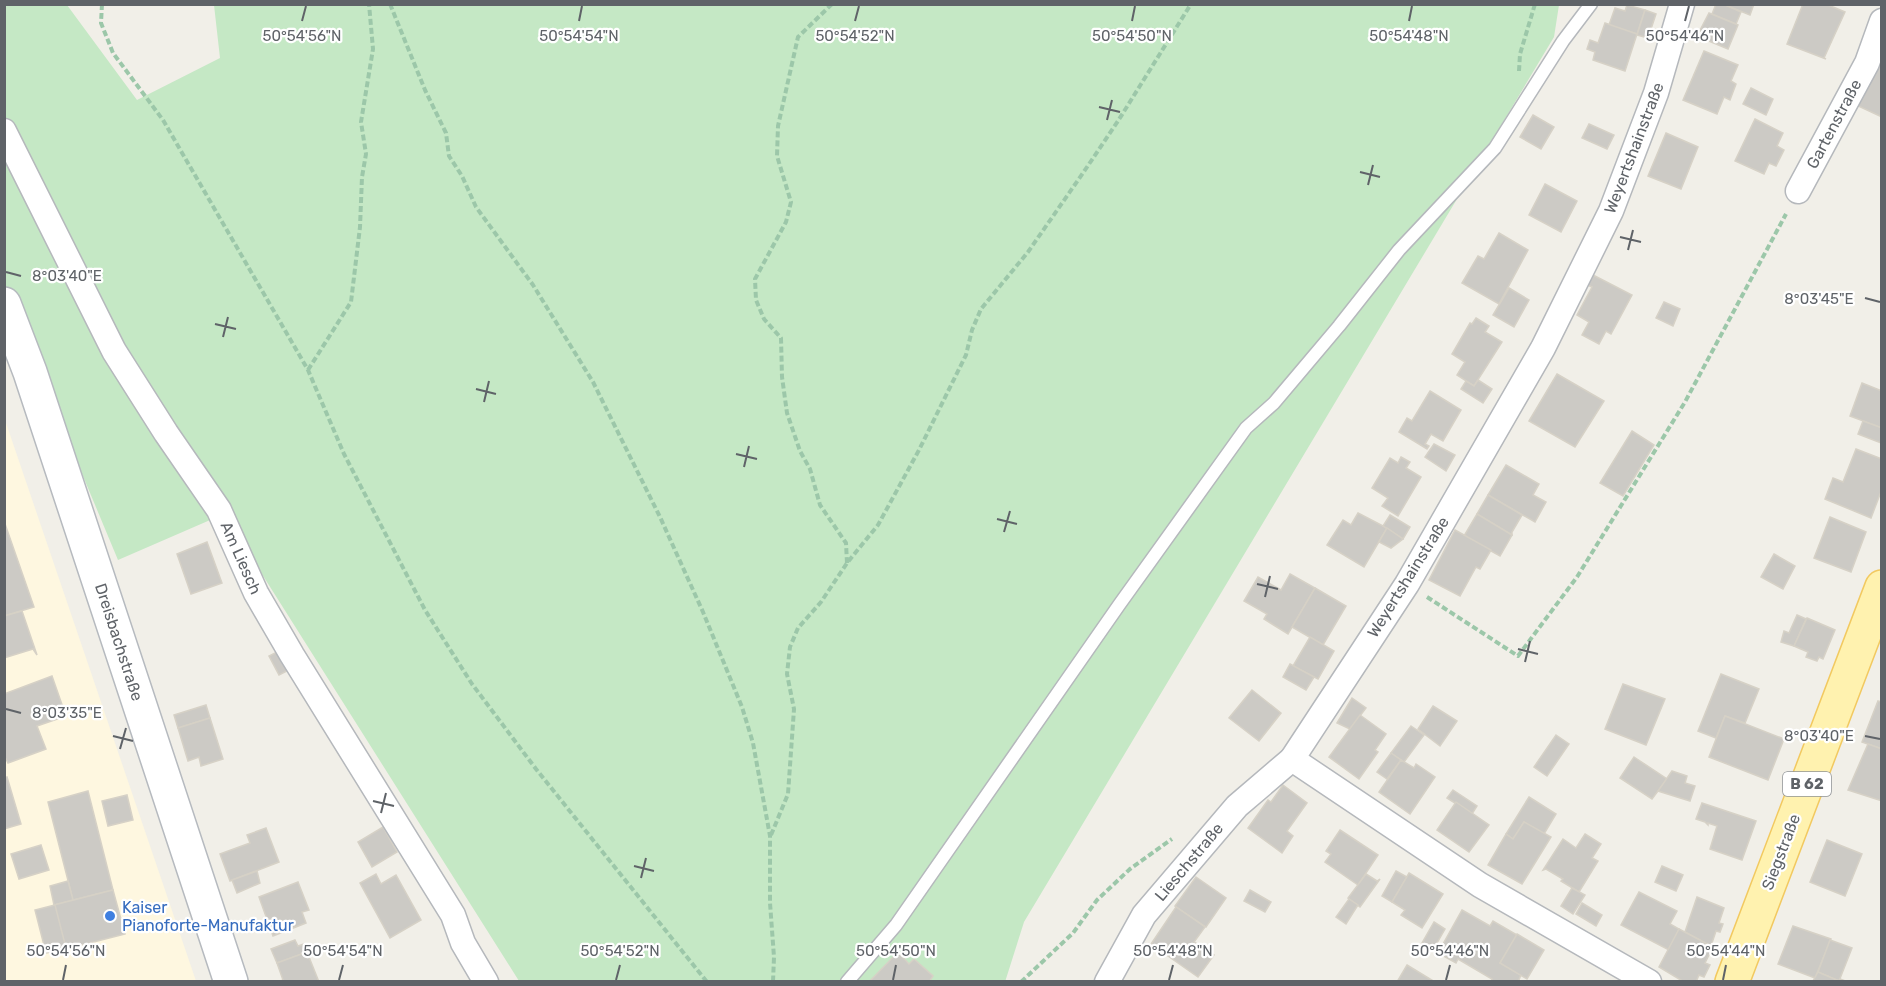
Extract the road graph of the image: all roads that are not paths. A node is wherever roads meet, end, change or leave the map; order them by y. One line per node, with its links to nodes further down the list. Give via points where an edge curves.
1 (1591, 4): 11 (lane, via 1496,148 1399,250 1274,403 1246,428 896,925)
2 (1682, 4): 8 (street, Weyertshainstraße, via 1656,93 1611,211 1543,348 1407,584)
3 (1881, 21): 5 (street, Gartenstraße, via 1867,63)
4 (4, 131): 10 (street, Am Liesch, via 114,351 219,510 256,593 453,915 463,943)
5 (1798, 191)
6 (4, 304): 9 (main road, Dreisbachstraße, via 30,372)
7 (1881, 587): 14 (main road, Siegstraße / B 62)
8 (1292, 759): 12 (street, Lieschstraße, via 1237,806 1144,915); 13 (street, via 1480,885)
9 (231, 981)
10 (486, 981)
11 (847, 981)
12 (1107, 981)
13 (1648, 981)
14 (1732, 981)

